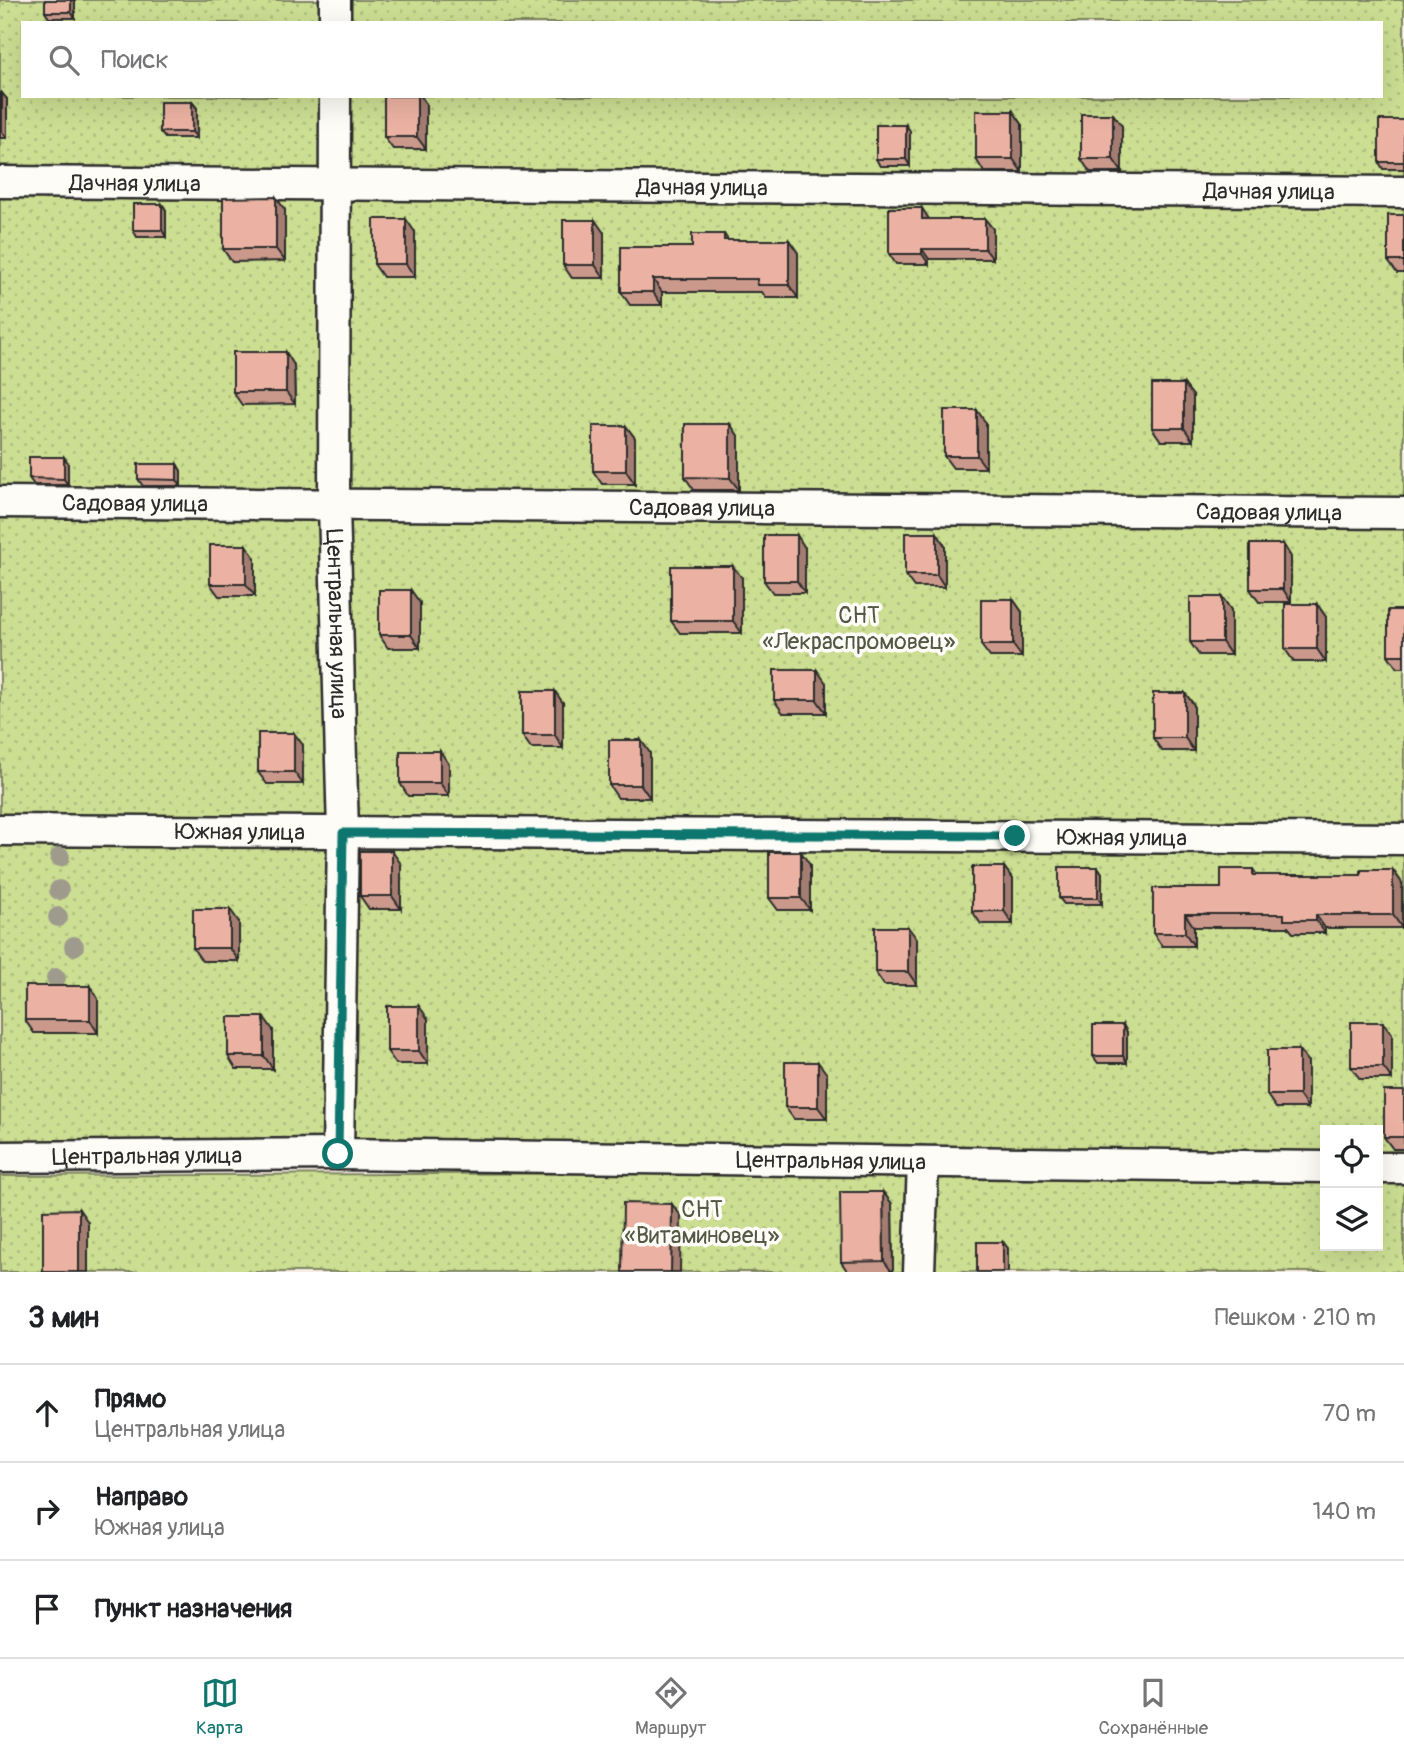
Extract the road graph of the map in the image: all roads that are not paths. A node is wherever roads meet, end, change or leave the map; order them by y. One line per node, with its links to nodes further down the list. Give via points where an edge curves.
1 (335, 0): 2 (street)
2 (335, 21)
3 (335, 98): 5 (street, Центральная улица)
4 (0, 182): 5 (street, Дачная улица)
5 (335, 185): 6 (street, Дачная улица); 8 (street, Центральная улица)
6 (1404, 192)
7 (0, 502): 8 (street, Садовая улица)
8 (334, 506): 9 (street, Садовая улица); 11 (street, Центральная улица)
9 (1404, 513)
10 (0, 830): 11 (street, Южная улица)
11 (343, 833): 12 (street, Южная улица); 13 (street, Центральная улица)
12 (1404, 839)
13 (338, 1154): 14 (street, Центральная улица); 15 (street, Центральная улица)
14 (0, 1157)
15 (923, 1162): 16 (street, Центральная улица); 19 (street)
16 (1320, 1167)
17 (1383, 1168): 18 (street)
18 (1404, 1168)
19 (919, 1272)

